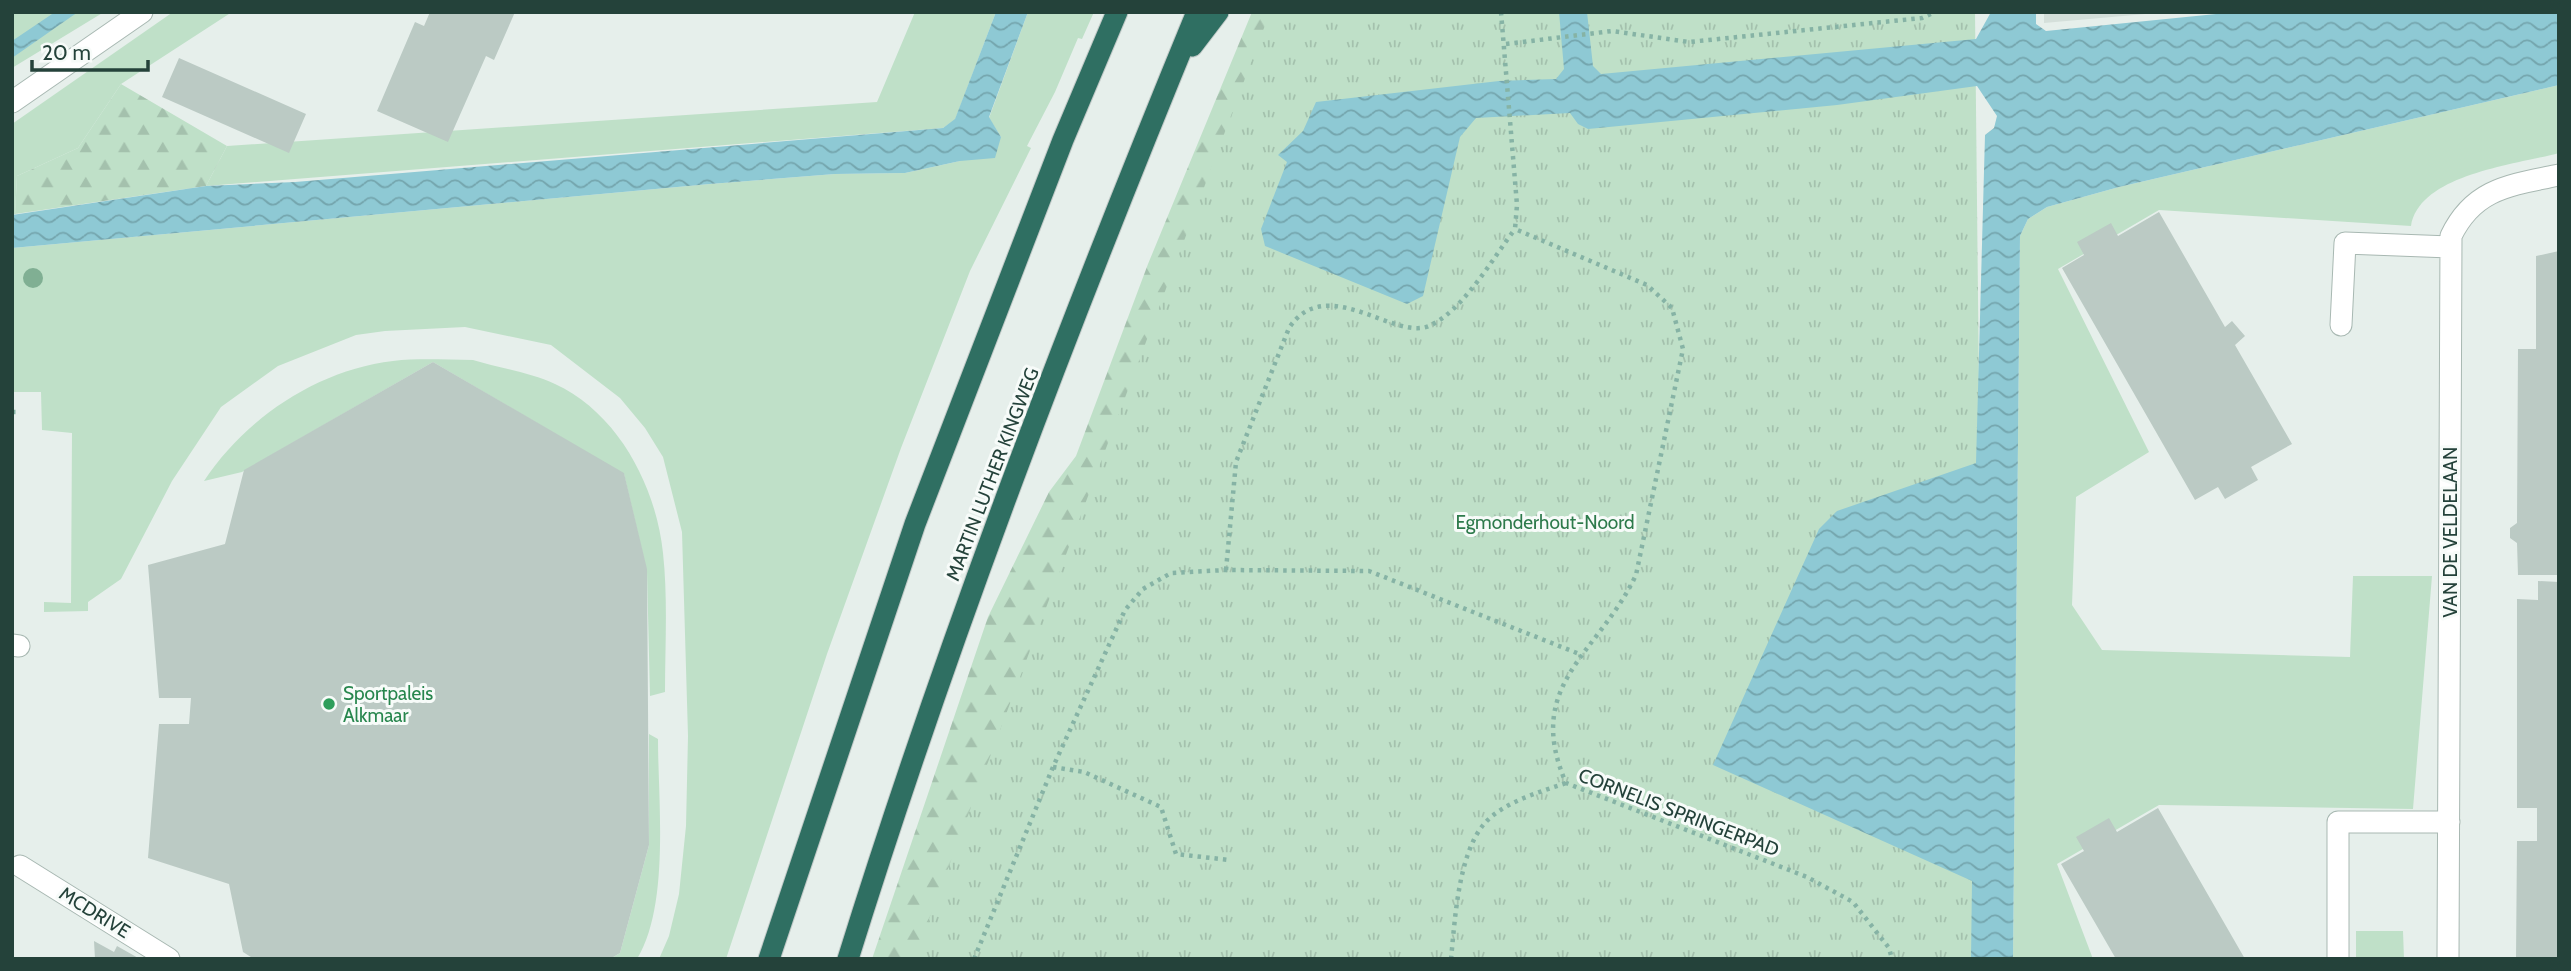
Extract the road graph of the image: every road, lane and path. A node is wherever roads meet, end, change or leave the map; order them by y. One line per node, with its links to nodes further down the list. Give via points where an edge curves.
1 (142, 12): 9 (street)
2 (1117, 12): 24 (highway, via 915,524)
3 (1197, 12): 8 (highway, MARTIN LUTHER KINGWEG)
4 (1218, 12): 8 (highway)
5 (1501, 12): 7 (path)
6 (1935, 12): 7 (path, via 1922,18 1689,42 1612,31)
7 (1506, 44): 11 (path)
8 (1173, 70): 25 (highway, MARTIN LUTHER KINGWEG, via 972,591)
9 (12, 102)
10 (2559, 175): 12 (street, VAN DE VELDELAAN, via 2480,198 2461,215)
11 (1515, 229): 16 (path, via 1471,289 1426,328 1411,329 1330,305 1297,316 1236,462); 17 (path, CORNELIS SPRINGERPAD, via 1647,285 1672,308 1683,348 1636,575 1622,603)
12 (2450, 247): 13 (street, via 2345,243); 20 (street, VAN DE VELDELAAN)
13 (2341, 326)
14 (12, 412): 15 (path)
15 (20, 412)
16 (1226, 570): 17 (path, via 1369,571); 18 (path, via 1171,573 1143,589 1125,610)
17 (1582, 655): 19 (path, CORNELIS SPRINGERPAD, via 1566,676 1551,719 1556,760)
18 (1053, 767): 21 (path, via 1084,772 1161,807 1176,854); 26 (path)
19 (1566, 783): 27 (path, via 1526,797 1486,821 1475,837 1457,901); 28 (path, CORNELIS SPRINGERPAD, via 1807,877 1842,895 1872,923)
20 (2449, 822): 29 (street, via 2339,822); 30 (street, VAN DE VELDELAAN)
21 (1229, 860)
22 (20, 866): 23 (street, MCDRIVE)
23 (169, 959)
24 (769, 959)
25 (848, 959)
26 (974, 959)
27 (1451, 959)
28 (1892, 959)
29 (2338, 959)
30 (2448, 959)

